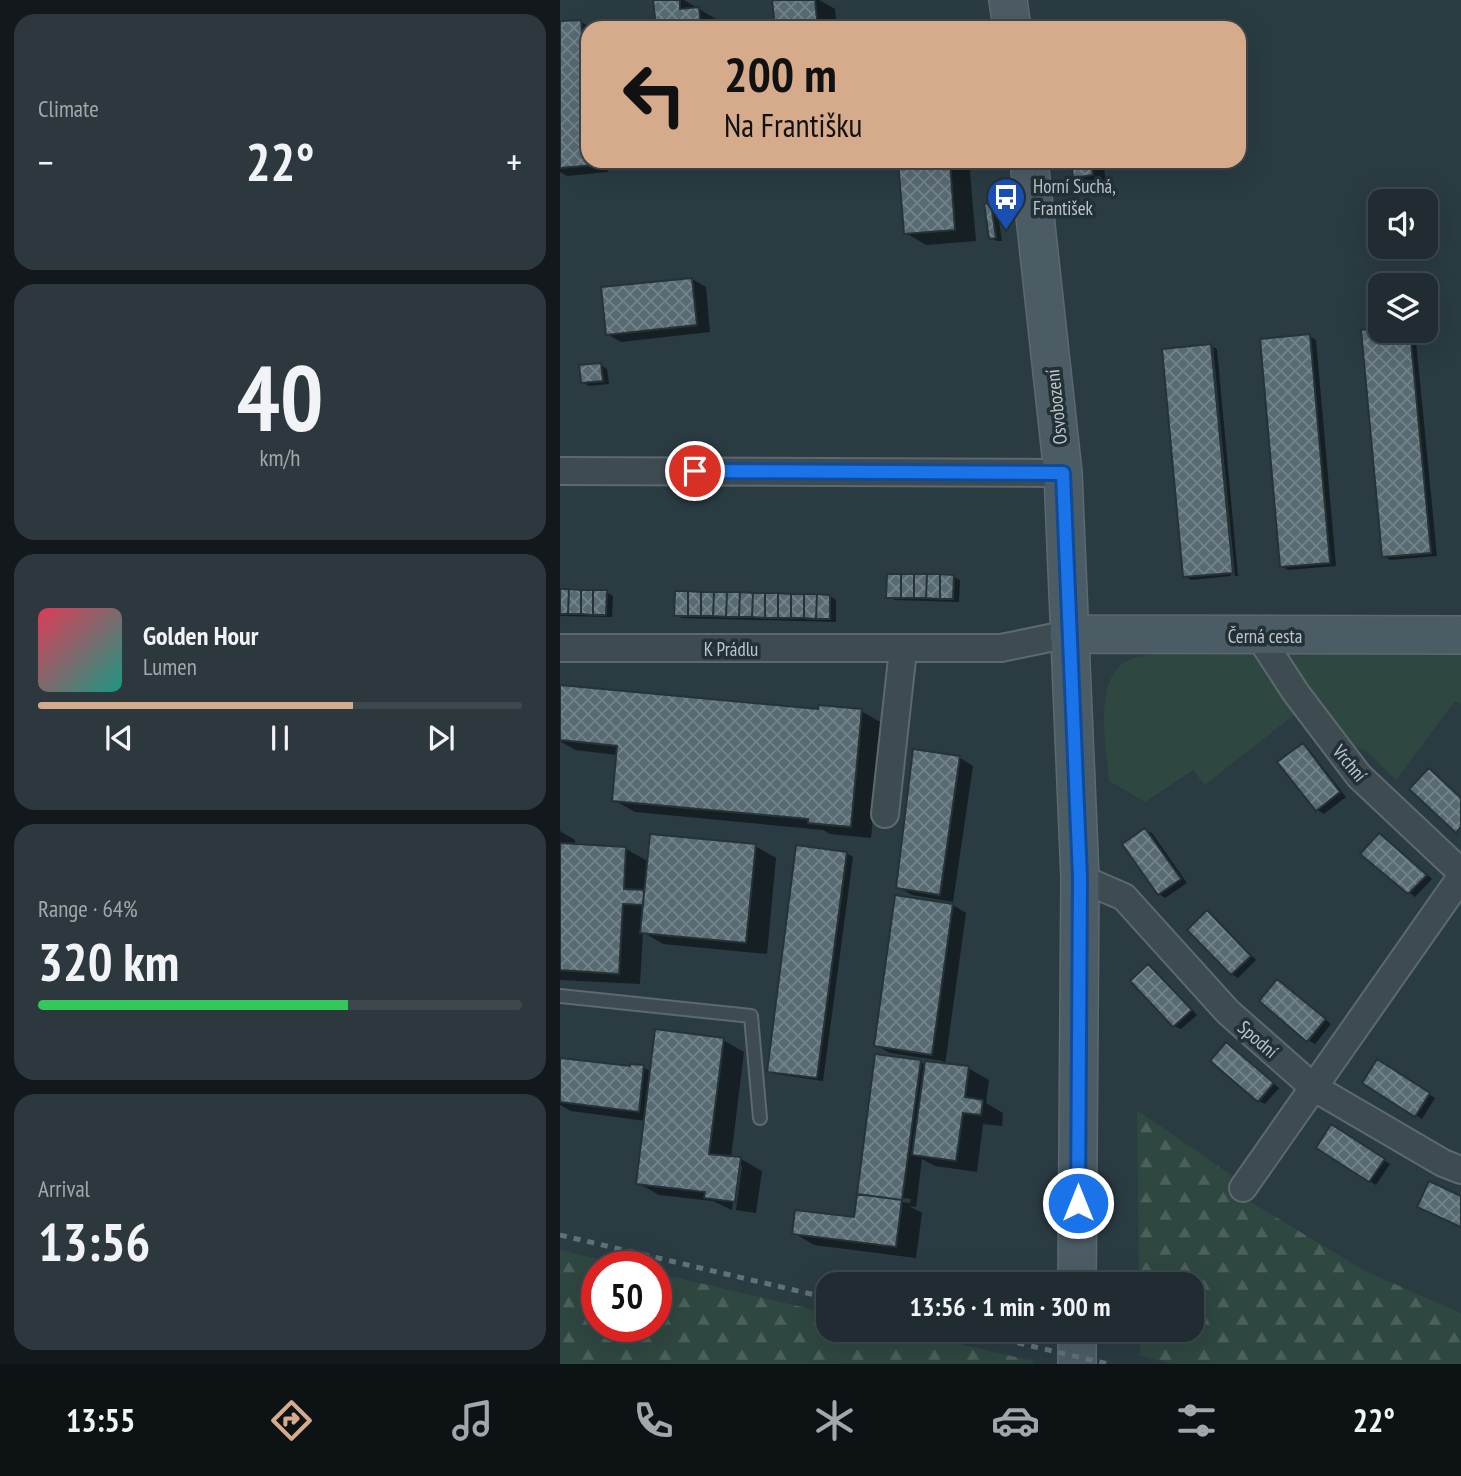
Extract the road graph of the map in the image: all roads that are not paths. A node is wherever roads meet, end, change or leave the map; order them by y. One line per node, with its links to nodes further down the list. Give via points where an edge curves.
1 (1008, 0): 2 (main road)
2 (1011, 21)
3 (1030, 168): 5 (main road, Osvobození)
4 (560, 471): 5 (street)
5 (1063, 473): 6 (main road, Osvobození)
6 (1069, 634): 8 (main road, Černá cesta); 10 (street, K Prádlu, via 1001,648); 13 (main road, Osvobození)
7 (1461, 635): 8 (main road, Černá cesta)
8 (1259, 636): 12 (street, Vrchní, via 1359,776)
9 (560, 648): 10 (street, K Prádlu)
10 (903, 650): 11 (street)
11 (885, 814)
12 (1461, 874): 15 (street)
13 (1080, 878): 15 (street, Spodní, via 1124,897 1228,1012); 19 (main road, Osvobození)
14 (560, 996): 16 (lane, via 751,1016)
15 (1313, 1087): 17 (street, Spodní); 18 (street)
16 (760, 1118)
17 (1461, 1170)
18 (1243, 1188)
19 (1077, 1272)
20 (1077, 1342): 21 (main road)
21 (1077, 1364)

